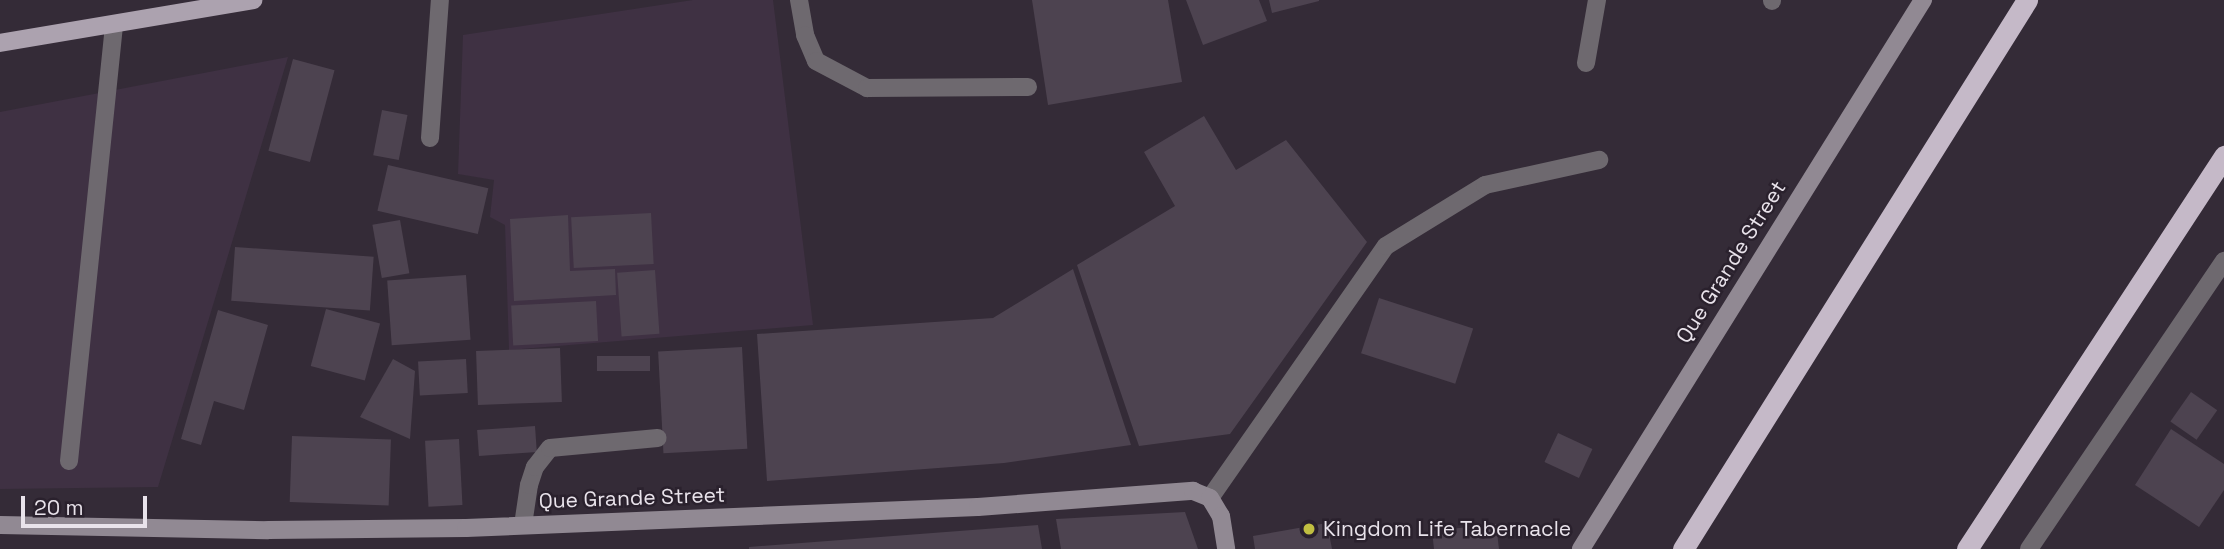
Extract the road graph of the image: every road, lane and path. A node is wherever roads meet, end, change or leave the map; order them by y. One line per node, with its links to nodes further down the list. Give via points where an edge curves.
1 (253, 0): 7 (main road)
2 (440, 0): 11 (street)
3 (799, 0): 10 (street, via 805,35 816,61 867,88)
4 (1597, 0): 9 (street)
5 (1923, 0): 21 (main road, Que Grande Street)
6 (2027, 0): 22 (highway)
7 (114, 26): 8 (main road); 16 (street)
8 (0, 43)
9 (1586, 63)
10 (1028, 87)
11 (430, 138)
12 (2224, 156): 23 (highway)
13 (1599, 160): 17 (street, via 1485,185 1386,246)
14 (2224, 261): 24 (street)
15 (658, 438): 18 (street, via 550,448 535,467)
16 (69, 461)
17 (1210, 498): 18 (main road, Que Grande Street, via 1193,491 978,507); 20 (main road, via 1221,516)
18 (523, 525): 19 (main road, Que Grande Street, via 268,530)
19 (0, 526)
20 (1226, 549)
21 (1581, 549)
22 (1683, 549)
23 (1967, 549)
24 (2029, 549)

